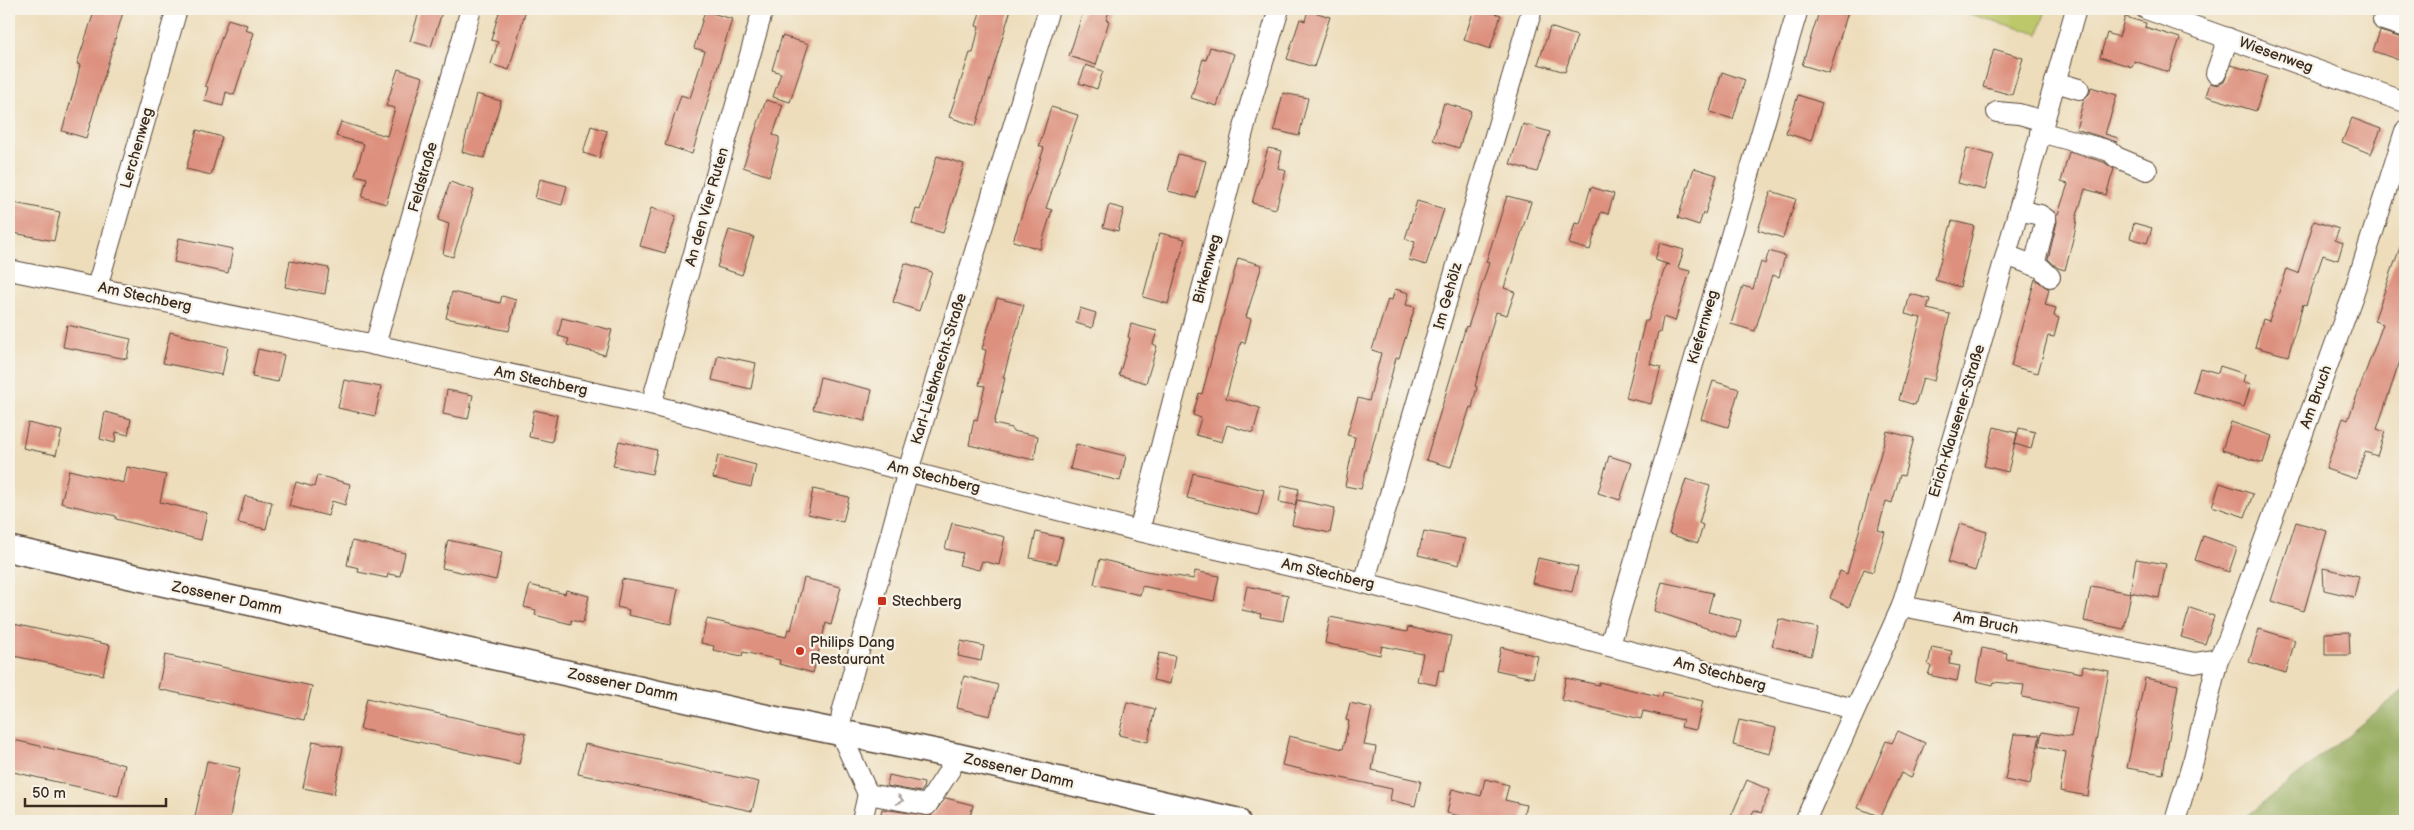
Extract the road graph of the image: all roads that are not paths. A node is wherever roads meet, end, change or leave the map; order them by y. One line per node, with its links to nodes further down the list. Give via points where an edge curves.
1 (177, 9): 24 (street, Lerchenweg)
2 (472, 9): 25 (street, Feldstraße)
3 (762, 9): 26 (street, An den Vier Ruten)
4 (1049, 9): 27 (street, Karl-Liebknecht-Straße)
5 (1279, 9): 28 (street, Birkenweg, via 1250,105)
6 (1532, 9): 30 (street, Im Gehölz)
7 (1798, 9): 32 (street, Kiefernweg)
8 (2076, 9): 14 (street, Erich-Klausener-Straße)
9 (2146, 9): 12 (street, Wiesenweg)
10 (2383, 20): 11 (street)
11 (2405, 27)
12 (2228, 38): 13 (street); 16 (street, Wiesenweg)
13 (2216, 73)
14 (2055, 82): 15 (street); 18 (street, Erich-Klausener-Straße)
15 (2079, 88)
16 (2405, 102)
17 (1997, 112): 18 (street, via 2019,114)
18 (2041, 127): 20 (street, via 2110,151 2116,157); 21 (street, Erich-Klausener-Straße)
19 (2405, 131): 33 (street, Am Bruch, via 2353,294 2228,640)
20 (2147, 170)
21 (2019, 210): 22 (street, Erich-Klausener-Straße); 22 (street, via 2046,218 2042,271)
22 (2006, 255): 31 (street, Erich-Klausener-Straße)
23 (9, 270): 24 (street, Am Stechberg)
24 (97, 287): 25 (street, Am Stechberg)
25 (375, 345): 26 (street, Am Stechberg)
26 (651, 405): 27 (street, Am Stechberg)
27 (908, 471): 28 (street, Am Stechberg); 35 (street, Karl-Liebknecht-Straße, via 842,713)
28 (1139, 531): 30 (street, Am Stechberg)
29 (9, 549): 35 (main road, Zossener Damm)
30 (1364, 583): 32 (street, Am Stechberg)
31 (1902, 606): 33 (street, Am Bruch, via 2195,663); 34 (street, Erich-Klausener-Straße)
32 (1610, 645): 34 (street, Am Stechberg)
33 (2218, 659): 42 (street, Am Bruch)
34 (1854, 709): 41 (street, Erich-Klausener-Straße)
35 (840, 732): 36 (main road, Zossener Damm); 37 (street)
36 (956, 756): 38 (street); 40 (main road, Zossener Damm)
37 (868, 794): 38 (street, one-way to 38); 39 (street)
38 (926, 813)
39 (862, 821)
40 (1237, 821)
41 (1805, 821)
42 (2175, 821)

